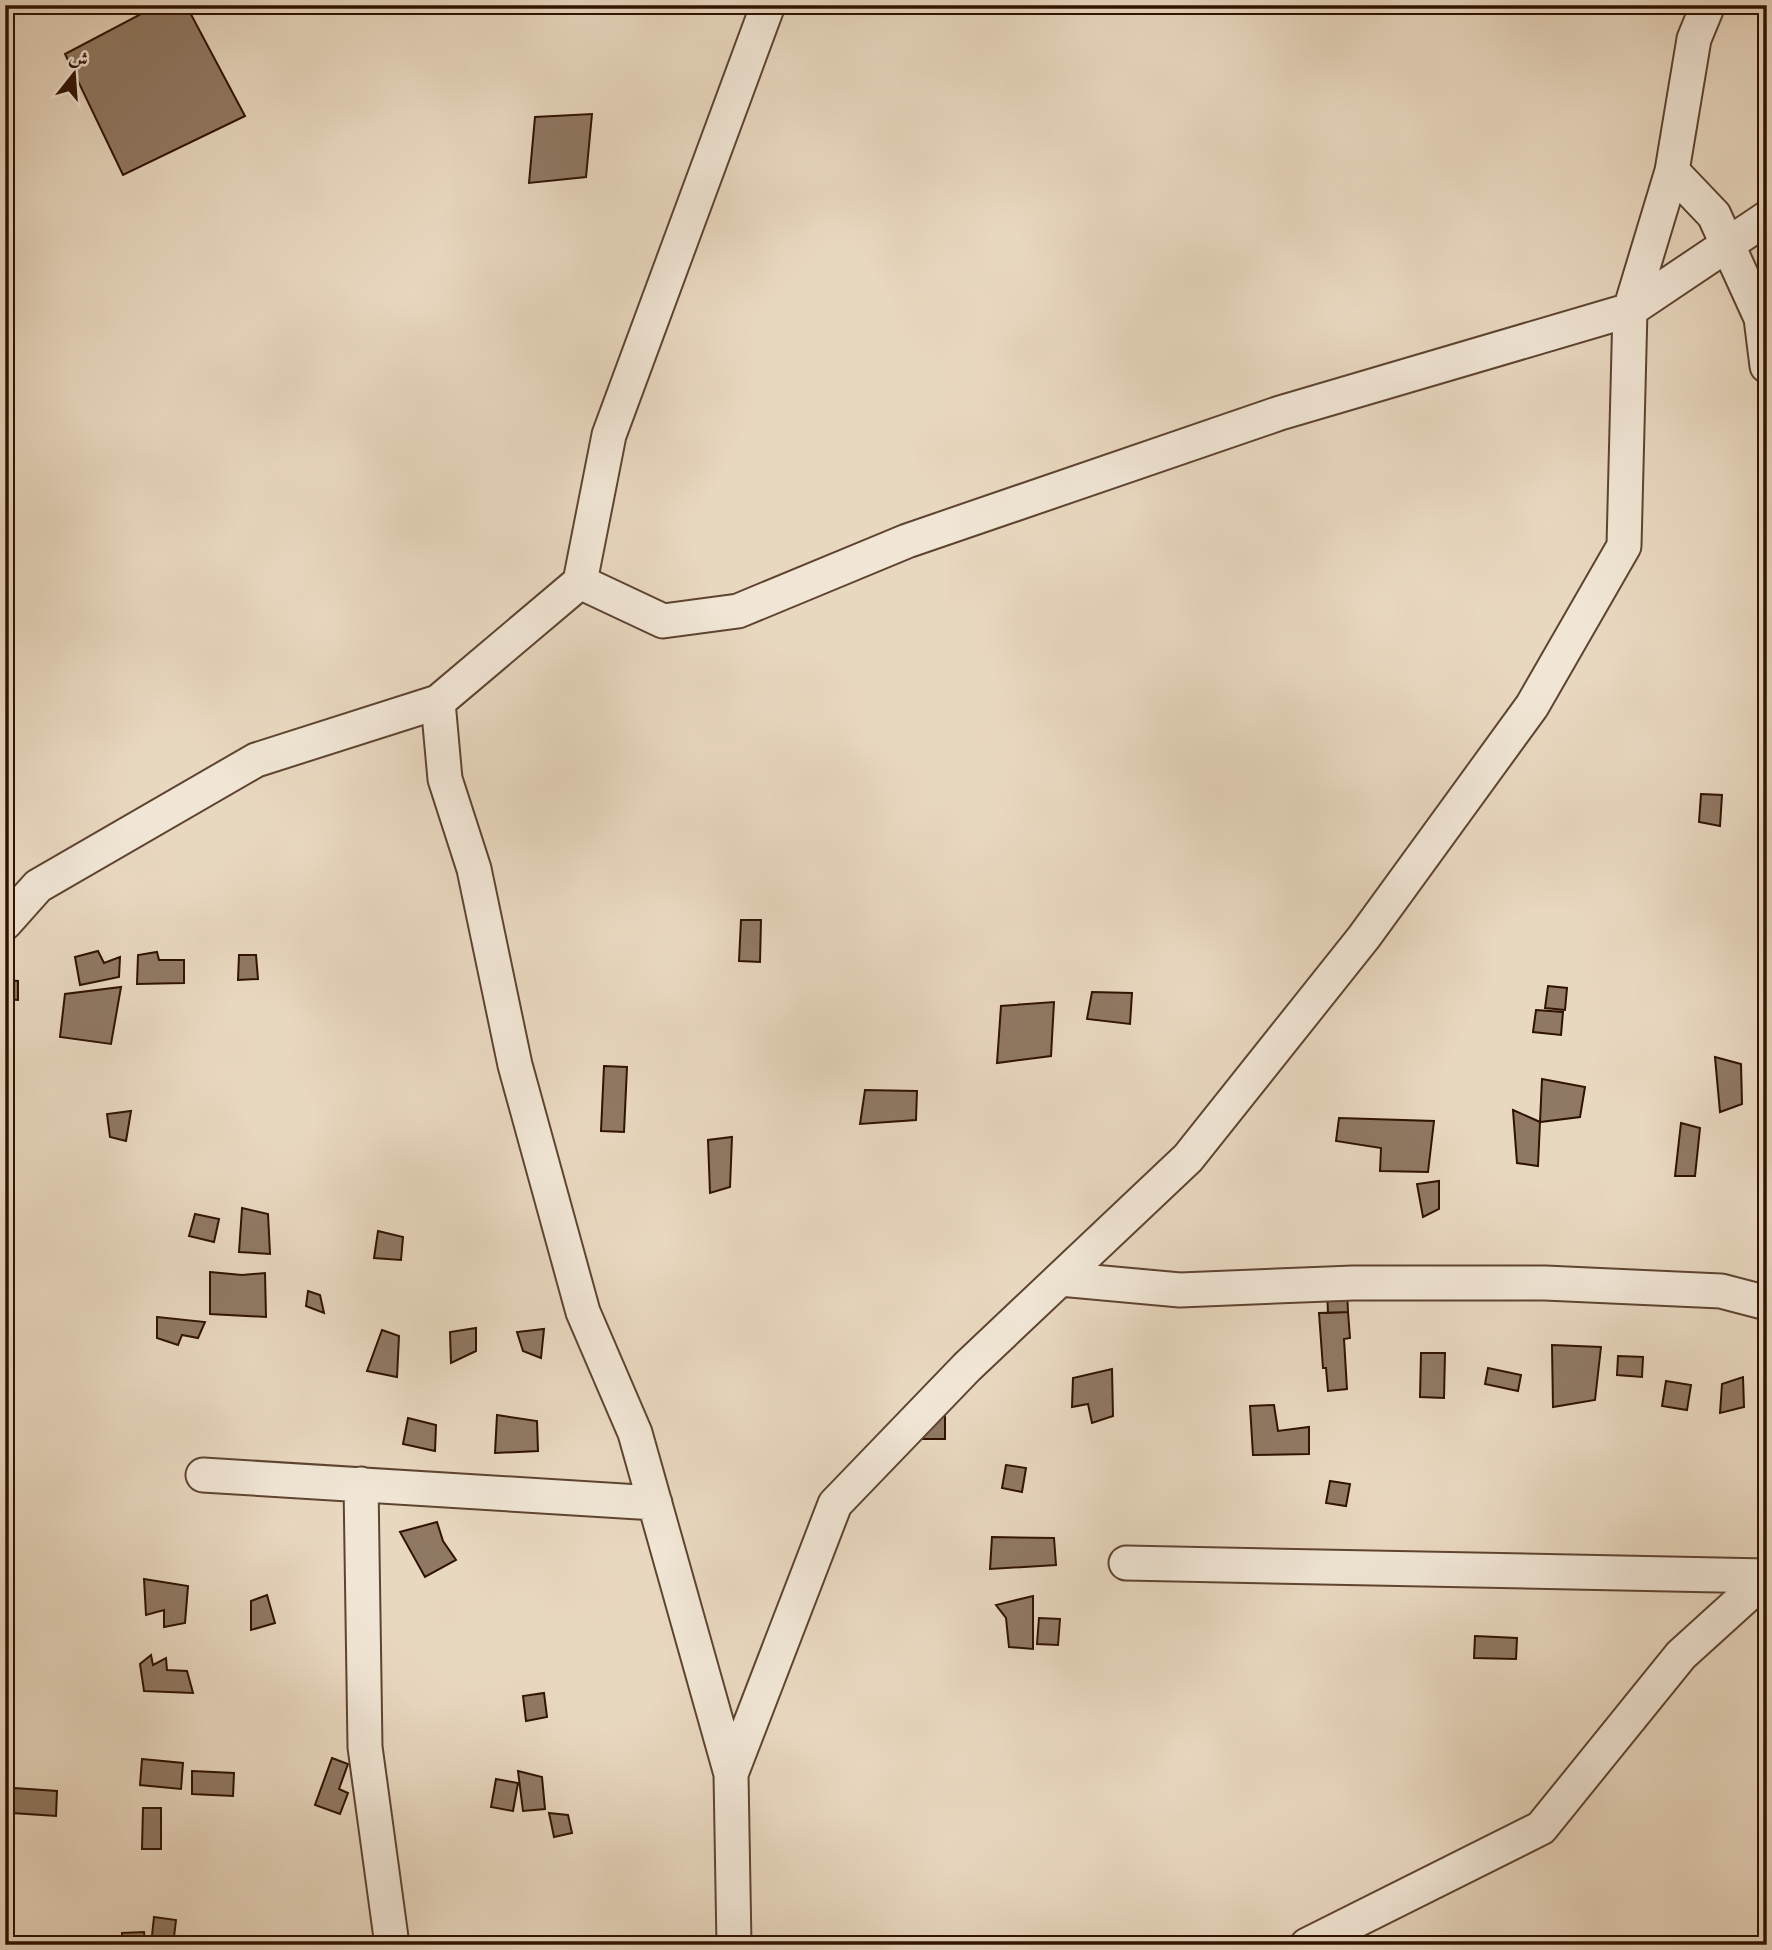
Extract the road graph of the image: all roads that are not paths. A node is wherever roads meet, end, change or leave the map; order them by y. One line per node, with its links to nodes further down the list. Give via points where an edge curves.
1 (768, 5): 8 (street, via 609,435)
2 (1707, 5): 3 (street, via 1694,39)
3 (1672, 171): 5 (street, via 1714,215); 6 (street)
4 (1767, 218): 5 (street)
5 (1727, 243): 6 (street); 7 (street, via 1761,318)
6 (1630, 310): 8 (street, via 1280,413 908,541 738,611 663,621); 11 (street, via 1624,546 1532,706 1364,937 1188,1158)
7 (1767, 366)
8 (580, 582): 9 (street)
9 (438, 702): 10 (street, via 256,760 38,886); 15 (street, via 445,779 474,869 514,1065 583,1312 635,1433)
10 (5, 923)
11 (1060, 1279): 12 (street, via 1180,1290 1353,1283 1545,1283 1721,1291); 18 (street, via 967,1367 835,1504)
12 (1767, 1303)
13 (203, 1475): 14 (street)
14 (361, 1485): 15 (street); 19 (street, via 365,1747)
15 (655, 1503): 18 (street)
16 (1126, 1563): 17 (street)
17 (1767, 1577): 21 (street, via 1681,1655 1541,1828)
18 (731, 1774): 20 (street)
19 (392, 1945)
20 (734, 1945)
21 (1307, 1945)

